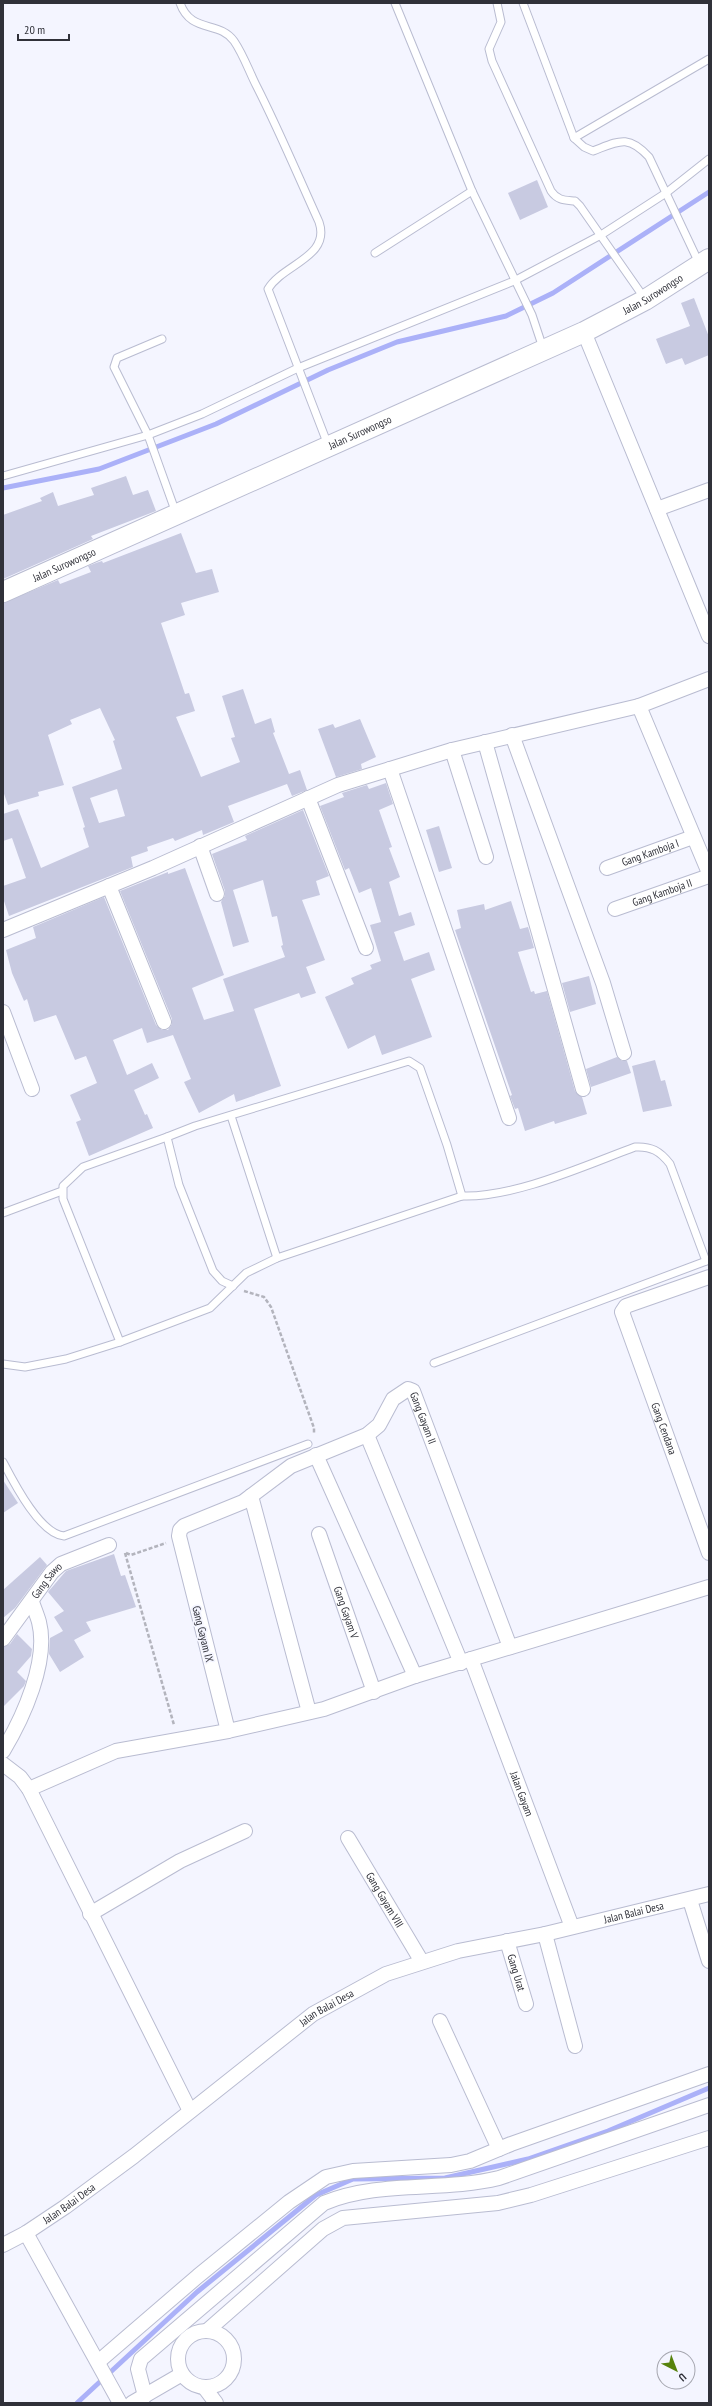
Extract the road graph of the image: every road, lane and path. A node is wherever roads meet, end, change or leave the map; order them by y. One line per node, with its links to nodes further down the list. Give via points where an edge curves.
1 (180, 3): 18 (lane, via 186,16 198,24 224,32 233,41 262,98 322,232 321,242 313,252 273,280 268,288)
2 (395, 3): 8 (lane)
3 (497, 3): 10 (lane, via 501,12 501,22 489,49 492,61 551,191 556,198 576,200)
4 (523, 3): 6 (lane)
5 (709, 59): 6 (lane)
6 (574, 138): 9 (lane, via 593,151 622,140 637,144 649,157)
7 (709, 159): 9 (lane)
8 (472, 191): 11 (lane); 13 (lane)
9 (666, 193): 10 (lane); 12 (lane)
10 (601, 235): 13 (lane); 14 (lane)
11 (376, 253)
12 (705, 262): 14 (street, Jalan Surowongso)
13 (514, 281): 17 (lane, via 532,315); 18 (lane)
14 (645, 300): 15 (street, Jalan Surowongso)
15 (584, 332): 17 (street, Jalan Surowongso); 23 (street)
16 (162, 339): 19 (lane, via 117,358 114,362 114,367)
17 (544, 350): 20 (street, Jalan Surowongso)
18 (298, 368): 19 (lane, via 202,414); 20 (lane)
19 (148, 435): 21 (lane); 24 (lane)
20 (328, 447): 24 (street, Jalan Surowongso)
21 (3, 476)
22 (709, 490): 23 (street)
23 (656, 509): 26 (street)
24 (176, 513): 25 (street, Jalan Surowongso)
25 (3, 592)
26 (709, 636)
27 (709, 679): 28 (street)
28 (639, 706): 29 (street); 34 (street)
29 (512, 735): 30 (street); 46 (street, via 603,983)
30 (485, 742): 31 (street); 48 (street)
31 (452, 750): 32 (street); 36 (street)
32 (390, 769): 33 (street, via 338,785); 50 (street)
33 (308, 798): 35 (street); 43 (street)
34 (693, 837): 37 (street, Gang Kamboja I); 38 (street)
35 (200, 846): 39 (street); 40 (street)
36 (486, 858)
37 (607, 868)
38 (709, 875): 41 (street, Gang Kamboja II)
39 (109, 886): 42 (street); 45 (street)
40 (217, 894)
41 (616, 909)
42 (3, 930)
43 (366, 948)
44 (3, 1012): 47 (street)
45 (164, 1022)
46 (624, 1053)
47 (32, 1089)
48 (583, 1089)
49 (231, 1116): 51 (lane); 53 (lane, via 409,1061 420,1068); 55 (lane)
50 (509, 1118)
51 (167, 1137): 52 (lane, via 83,1167 70,1177); 58 (lane, via 179,1185 213,1271 222,1281)
52 (62, 1191): 54 (lane); 59 (lane)
53 (462, 1196): 55 (lane); 56 (lane, via 482,1197 506,1191 636,1147 648,1147 662,1154 670,1164)
54 (3, 1213)
55 (277, 1258): 58 (lane, via 246,1273)
56 (708, 1261): 60 (lane)
57 (707, 1281): 70 (street, Gang Cendana, via 626,1306 622,1312)
58 (233, 1286): 59 (lane, via 210,1308); 63 (path, via 264,1297 271,1307 314,1428)
59 (120, 1342): 61 (lane, via 66,1359 25,1367)
60 (434, 1363)
61 (3, 1364)
62 (367, 1435): 63 (street, Gang Gayam II); 74 (street, Gang Gayam II, via 379,1425 393,1399 411,1389); 75 (street, Jalan Gayam)
63 (312, 1450): 64 (lane, via 64,1536 56,1536 45,1527 16,1486); 65 (street, Gang Gayam II); 76 (street)
64 (3, 1462)
65 (251, 1496): 67 (street, Gang Gayam II, via 239,1504 184,1526); 78 (street)
66 (319, 1534): 77 (street, Gang Gayam V)
67 (179, 1536): 69 (path, via 146,1551 130,1555); 79 (street, Gang Gayam IX)
68 (109, 1545): 69 (path); 72 (street, Gang Sawo, via 61,1564 52,1572)
69 (125, 1553): 80 (path)
70 (709, 1553)
71 (709, 1587): 74 (street)
72 (32, 1602): 73 (street, Gang Sawo); 81 (street, via 41,1633 36,1672 18,1726)
73 (3, 1640)
74 (510, 1647): 75 (street)
75 (466, 1661): 76 (street); 89 (street, Jalan Gayam)
76 (414, 1676): 77 (street)
77 (374, 1692): 78 (street)
78 (309, 1712): 79 (street)
79 (228, 1731): 80 (street)
80 (178, 1741): 83 (street, via 116,1751)
81 (3, 1751)
82 (3, 1764): 83 (street, via 20,1777)
83 (29, 1789): 88 (street)
84 (245, 1831): 88 (street, via 180,1861)
85 (348, 1838): 93 (street, Gang Gayam VIII)
86 (709, 1894): 87 (street, Jalan Balai Desa)
87 (690, 1900): 89 (street, Jalan Balai Desa); 92 (street)
88 (90, 1914): 99 (street)
89 (572, 1927): 90 (street, Jalan Balai Desa)
90 (546, 1934): 91 (street, Jalan Balai Desa); 96 (street)
91 (507, 1941): 93 (street, Jalan Balai Desa, via 458,1951); 94 (street, Gang Urat)
92 (709, 1961)
93 (422, 1962): 99 (street, Jalan Balai Desa, via 386,1974 313,2014)
94 (526, 2004)
95 (440, 2021): 101 (street)
96 (575, 2046)
97 (709, 2074): 101 (street)
98 (709, 2105): 102 (street, via 513,2174)
99 (190, 2111): 103 (street, Jalan Balai Desa, via 134,2156)
100 (709, 2138): 105 (street, via 531,2195 498,2203 343,2218 323,2229)
101 (498, 2149): 102 (street)
102 (472, 2172): 106 (street, via 451,2164 353,2171 326,2178 307,2188 204,2271); 109 (street, via 351,2193 324,2203 141,2359 138,2369)
103 (26, 2233): 104 (street, Jalan Balai Desa); 106 (street)
104 (3, 2245)
105 (208, 2330): 107 (street, via 193,2334 182,2344 178,2360); 108 (street, via 229,2341 235,2356 234,2365 226,2379 220,2384)
106 (100, 2366): 110 (street)
107 (182, 2374): 108 (street, via 195,2386); 109 (street)
108 (204, 2387): 112 (street)
109 (145, 2396): 111 (street)
110 (120, 2403)
111 (132, 2403)
112 (216, 2403)

